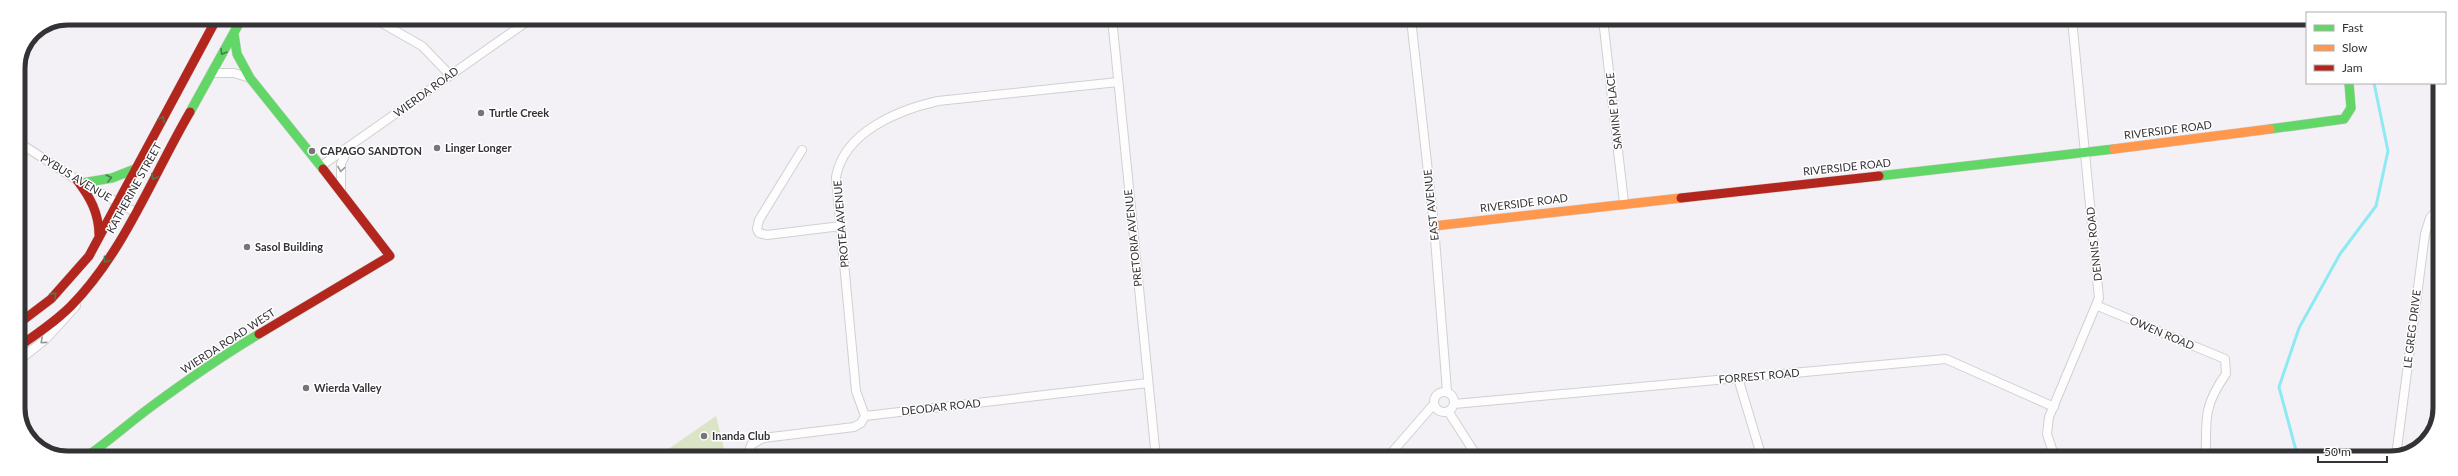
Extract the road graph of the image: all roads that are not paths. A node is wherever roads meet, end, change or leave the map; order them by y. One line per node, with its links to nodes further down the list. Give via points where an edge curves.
1 (213, 25): 20 (street, KATHERINE STREET, one-way to 1)
2 (238, 25): 9 (street, KATHERINE STREET)
3 (385, 25): 11 (street, via 422,46)
4 (522, 25): 11 (street, WIERDA ROAD)
5 (1113, 25): 13 (street, PRETORIA AVENUE)
6 (1412, 25): 28 (street, EAST AVENUE)
7 (1604, 25): 24 (street, SAMINE PLACE)
8 (2073, 25): 18 (street, DENNIS ROAD)
9 (234, 34): 10 (street, KATHERINE STREET, one-way to 10); 12 (street, via 237,54)
10 (211, 73): 12 (street, via 234,73); 25 (street, KATHERINE STREET, one-way to 25)
11 (449, 74): 16 (street, WIERDA ROAD, via 407,107)
12 (250, 78): 19 (street)
13 (1118, 82): 27 (street, PROTEA AVENUE, via 938,101 890,117 850,147 839,163 836,177); 36 (street, PRETORIA AVENUE)
14 (2349, 84): 18 (street, RIVERSIDE ROAD, via 2351,108 2347,117 2262,131)
15 (25, 147): 21 (street, PYBUS AVENUE)
16 (348, 147): 19 (street, WIERDA ROAD); 22 (street, one-way to 22, via 341,164)
17 (802, 150): 27 (street, via 759,220 757,230 767,235)
18 (2084, 153): 24 (street, RIVERSIDE ROAD); 31 (street, DENNIS ROAD, via 2099,291)
19 (321, 166): 22 (street)
20 (135, 169): 21 (street, one-way to 20, via 112,178); 23 (street, KATHERINE STREET)
21 (79, 182): 23 (street, PYBUS AVENUE); 29 (street, via 95,208)
22 (341, 192): 44 (street, WIERDA ROAD WEST, via 390,256 226,354 151,407)
23 (117, 203): 25 (street, PYBUS AVENUE); 29 (street, KATHERINE STREET)
24 (1624, 203): 28 (street, RIVERSIDE ROAD)
25 (134, 212): 30 (street, KATHERINE STREET, one-way to 30, via 110,255)
26 (2433, 215): 43 (street, LE GREG DRIVE, via 2425,234)
27 (840, 226): 42 (street, PROTEA AVENUE, via 856,391)
28 (1434, 226): 37 (street, EAST AVENUE)
29 (99, 235): 32 (street, KATHERINE STREET, one-way to 29, via 67,282 89,256)
30 (92, 279): 33 (street, KATHERINE STREET, via 64,313); 34 (street, one-way to 34, via 92,289 46,339)
31 (2098, 306): 40 (street, DENNIS ROAD); 51 (street, OWEN ROAD, via 2225,359 2226,374 2208,405)
32 (25, 318)
33 (25, 343)
34 (25, 355)
35 (1738, 378): 39 (street, FORREST ROAD); 40 (street, FORREST ROAD, via 1946,359); 49 (street)
36 (1148, 383): 42 (street, DEODAR ROAD); 46 (street, PRETORIA AVENUE)
37 (1447, 391): 38 (street, via 1435,396); 39 (street, via 1453,396)
38 (1434, 404): 41 (street, via 1439,411); 47 (street)
39 (1454, 404): 41 (street)
40 (2054, 407): 50 (street, DENNIS ROAD, via 2049,417 2047,434)
41 (1448, 411): 48 (street)
42 (865, 416): 45 (street, via 861,423 854,427 763,438 751,445)
43 (2397, 450)
44 (95, 451)
45 (749, 451)
46 (1155, 451)
47 (1393, 451)
48 (1474, 451)
49 (1760, 451)
50 (2053, 451)
51 (2206, 451)

